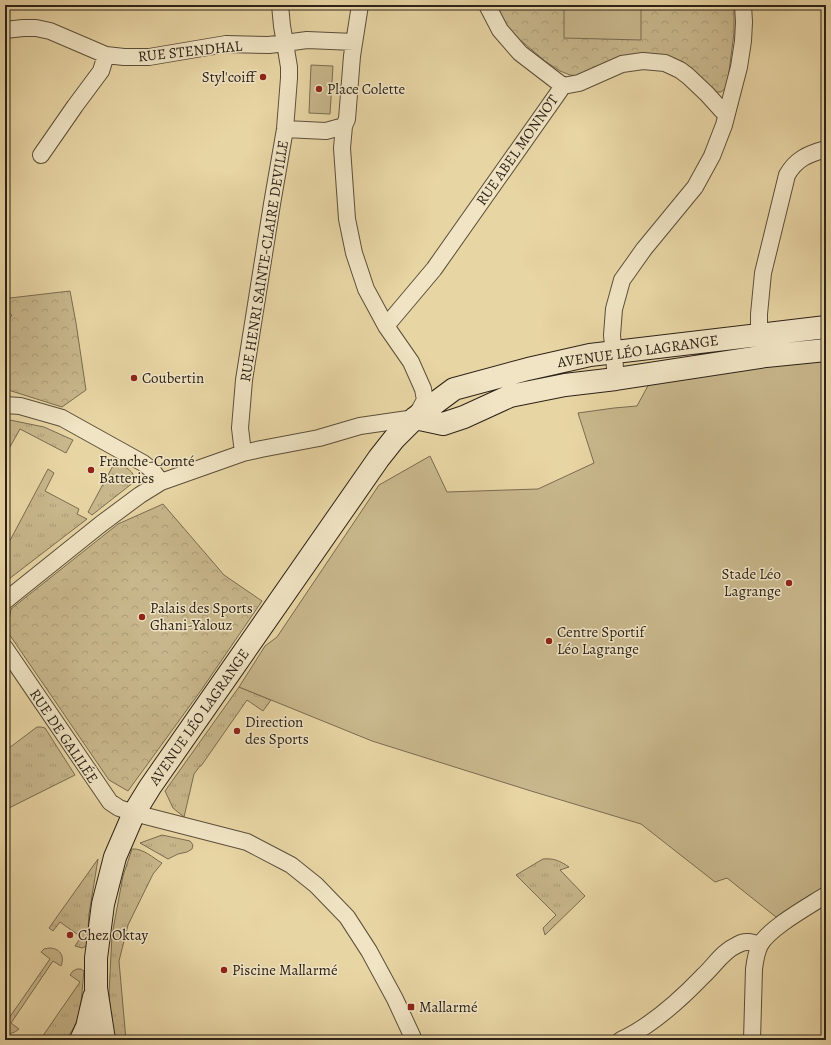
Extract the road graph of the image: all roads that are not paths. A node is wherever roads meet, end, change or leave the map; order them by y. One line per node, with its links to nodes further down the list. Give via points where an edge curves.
1 (280, 5): 7 (street)
2 (360, 5): 6 (street)
3 (487, 5): 9 (street, via 500,30 520,53)
4 (743, 5): 10 (street, via 743,40 739,67)
5 (5, 30): 8 (street, RUE STENDHAL, via 36,28 50,31)
6 (354, 42): 7 (street, via 307,40); 11 (street, via 347,119)
7 (285, 43): 8 (street, RUE STENDHAL, via 226,44 149,57); 12 (street, via 289,67)
8 (106, 55): 14 (street, via 101,71)
9 (563, 86): 10 (street, RUE ABEL MONNOT, via 579,83 622,64 643,61 665,63 688,76); 15 (street, RUE ABEL MONNOT, via 434,269)
10 (726, 115): 19 (street, via 712,156 695,187 622,280 614,309)
11 (344, 126): 12 (street, RUE HENRI SAINTE-CLAIRE DEVILLE, via 326,131); 15 (street, via 342,148 347,219 354,253 366,289)
12 (285, 129): 23 (street, RUE HENRI SAINTE-CLAIRE DEVILLE, via 244,380 240,428)
13 (826, 149): 17 (street, via 799,160 787,175 763,273 758,314)
14 (41, 155)
15 (386, 326): 22 (street, via 411,362 423,389 424,400)
16 (826, 327): 17 (main road, AVENUE LÉO LAGRANGE)
17 (759, 335): 19 (main road, AVENUE LÉO LAGRANGE)
18 (826, 350): 20 (main road, AVENUE LÉO LAGRANGE, via 766,356)
19 (613, 352): 20 (street); 22 (main road, AVENUE LÉO LAGRANGE, via 528,369 454,389)
20 (616, 379): 22 (main road, AVENUE LÉO LAGRANGE, via 565,385 510,396 443,424)
21 (5, 404): 24 (street, via 62,418 143,463)
22 (415, 418): 23 (street, via 360,426 319,438); 27 (main road, AVENUE LÉO LAGRANGE, via 379,458)
23 (243, 453): 24 (street)
24 (161, 482): 25 (street, via 101,524)
25 (5, 601)
26 (5, 648): 27 (street, RUE DE GALILÉE, via 110,802 118,808)
27 (134, 813): 30 (main road, AVENUE LÉO LAGRANGE, via 115,857 103,904 96,958); 33 (street, RUE DE GALILÉE, via 247,842 291,865 316,885 347,917 369,951)
28 (826, 895): 29 (street, via 785,922)
29 (760, 945): 34 (street, via 742,942 735,945 656,1019); 35 (street, via 754,969)
30 (96, 988): 31 (main road, AVENUE LÉO LAGRANGE, via 87,1027); 32 (main road, AVENUE LÉO LAGRANGE)
31 (81, 1040)
32 (104, 1040)
33 (414, 1040)
34 (621, 1040)
35 (752, 1040)

